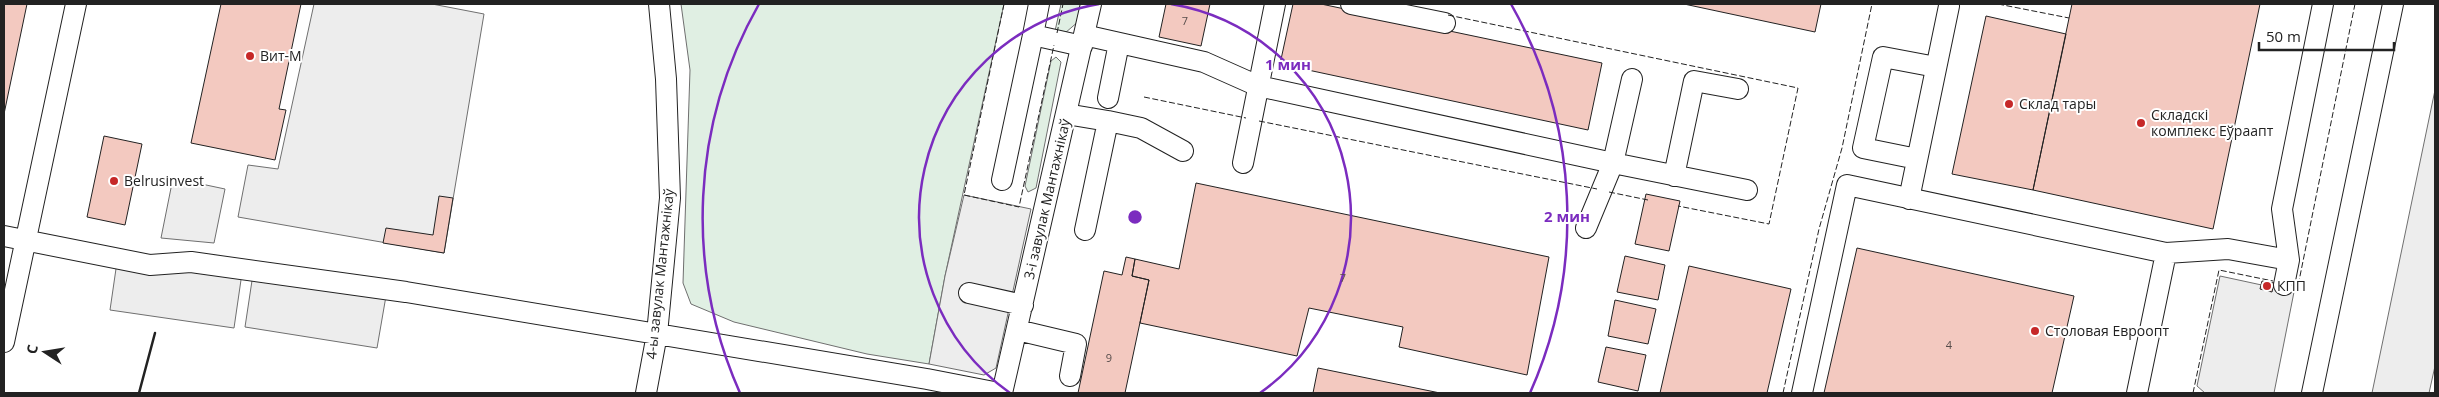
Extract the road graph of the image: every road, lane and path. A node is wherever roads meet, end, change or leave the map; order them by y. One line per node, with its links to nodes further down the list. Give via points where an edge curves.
1 (76, 4): 32 (street)
2 (659, 4): 39 (street, 4-ы завулак Мантажнікаў, via 666,79 670,198)
3 (1039, 4): 11 (street)
4 (1091, 4): 12 (street, 3-і завулак Мантажнікаў)
5 (1275, 4): 16 (street)
6 (1351, 4): 10 (street)
7 (2322, 4): 34 (street, via 2282,209)
8 (2393, 4): 47 (street)
9 (1949, 6): 14 (street)
10 (1445, 23)
11 (1033, 35): 12 (street); 26 (street)
12 (1083, 40): 13 (street); 19 (street, 3-і завулак Мантажнікаў)
13 (1119, 43): 16 (street, via 1204,62); 18 (street)
14 (1936, 67): 22 (street); 22 (street, via 1883,56 1863,148)
15 (1632, 79): 24 (street)
16 (1258, 86): 23 (street); 24 (street)
17 (1738, 89): 25 (street, via 1694,81)
18 (1108, 98)
19 (1066, 114): 20 (street); 37 (street, 3-і завулак Мантажнікаў)
20 (1108, 121): 21 (street, via 1141,128); 30 (street)
21 (1183, 151)
22 (1917, 159): 28 (street)
23 (1243, 163)
24 (1613, 164): 25 (street); 29 (street)
25 (1674, 176): 27 (street)
26 (1002, 180)
27 (1747, 190)
28 (1909, 199): 33 (street); 45 (street, via 1847,185)
29 (1586, 228)
30 (1084, 230)
31 (4, 236): 32 (street, 3-і завулак Мантажнікаў)
32 (26, 241): 39 (street, 3-і завулак Мантажнікаў, via 150,265 191,262 253,270); 40 (street)
33 (2166, 253): 34 (street, via 2228,249); 46 (street)
34 (2289, 260): 35 (street)
35 (2284, 285)
36 (969, 293): 37 (street)
37 (1023, 305): 38 (street, 3-і завулак Мантажнікаў)
38 (1017, 330): 41 (street, via 1076,344); 44 (street, 3-і завулак Мантажнікаў)
39 (657, 334): 42 (street, 3-і завулак Мантажнікаў); 43 (street, 4-ы завулак Мантажнікаў)
40 (4, 342)
41 (1070, 376)
42 (926, 386): 44 (street, 3-і завулак Мантажнікаў)
43 (646, 393)
44 (1001, 393)
45 (1802, 393)
46 (2138, 393)
47 (2312, 393)

